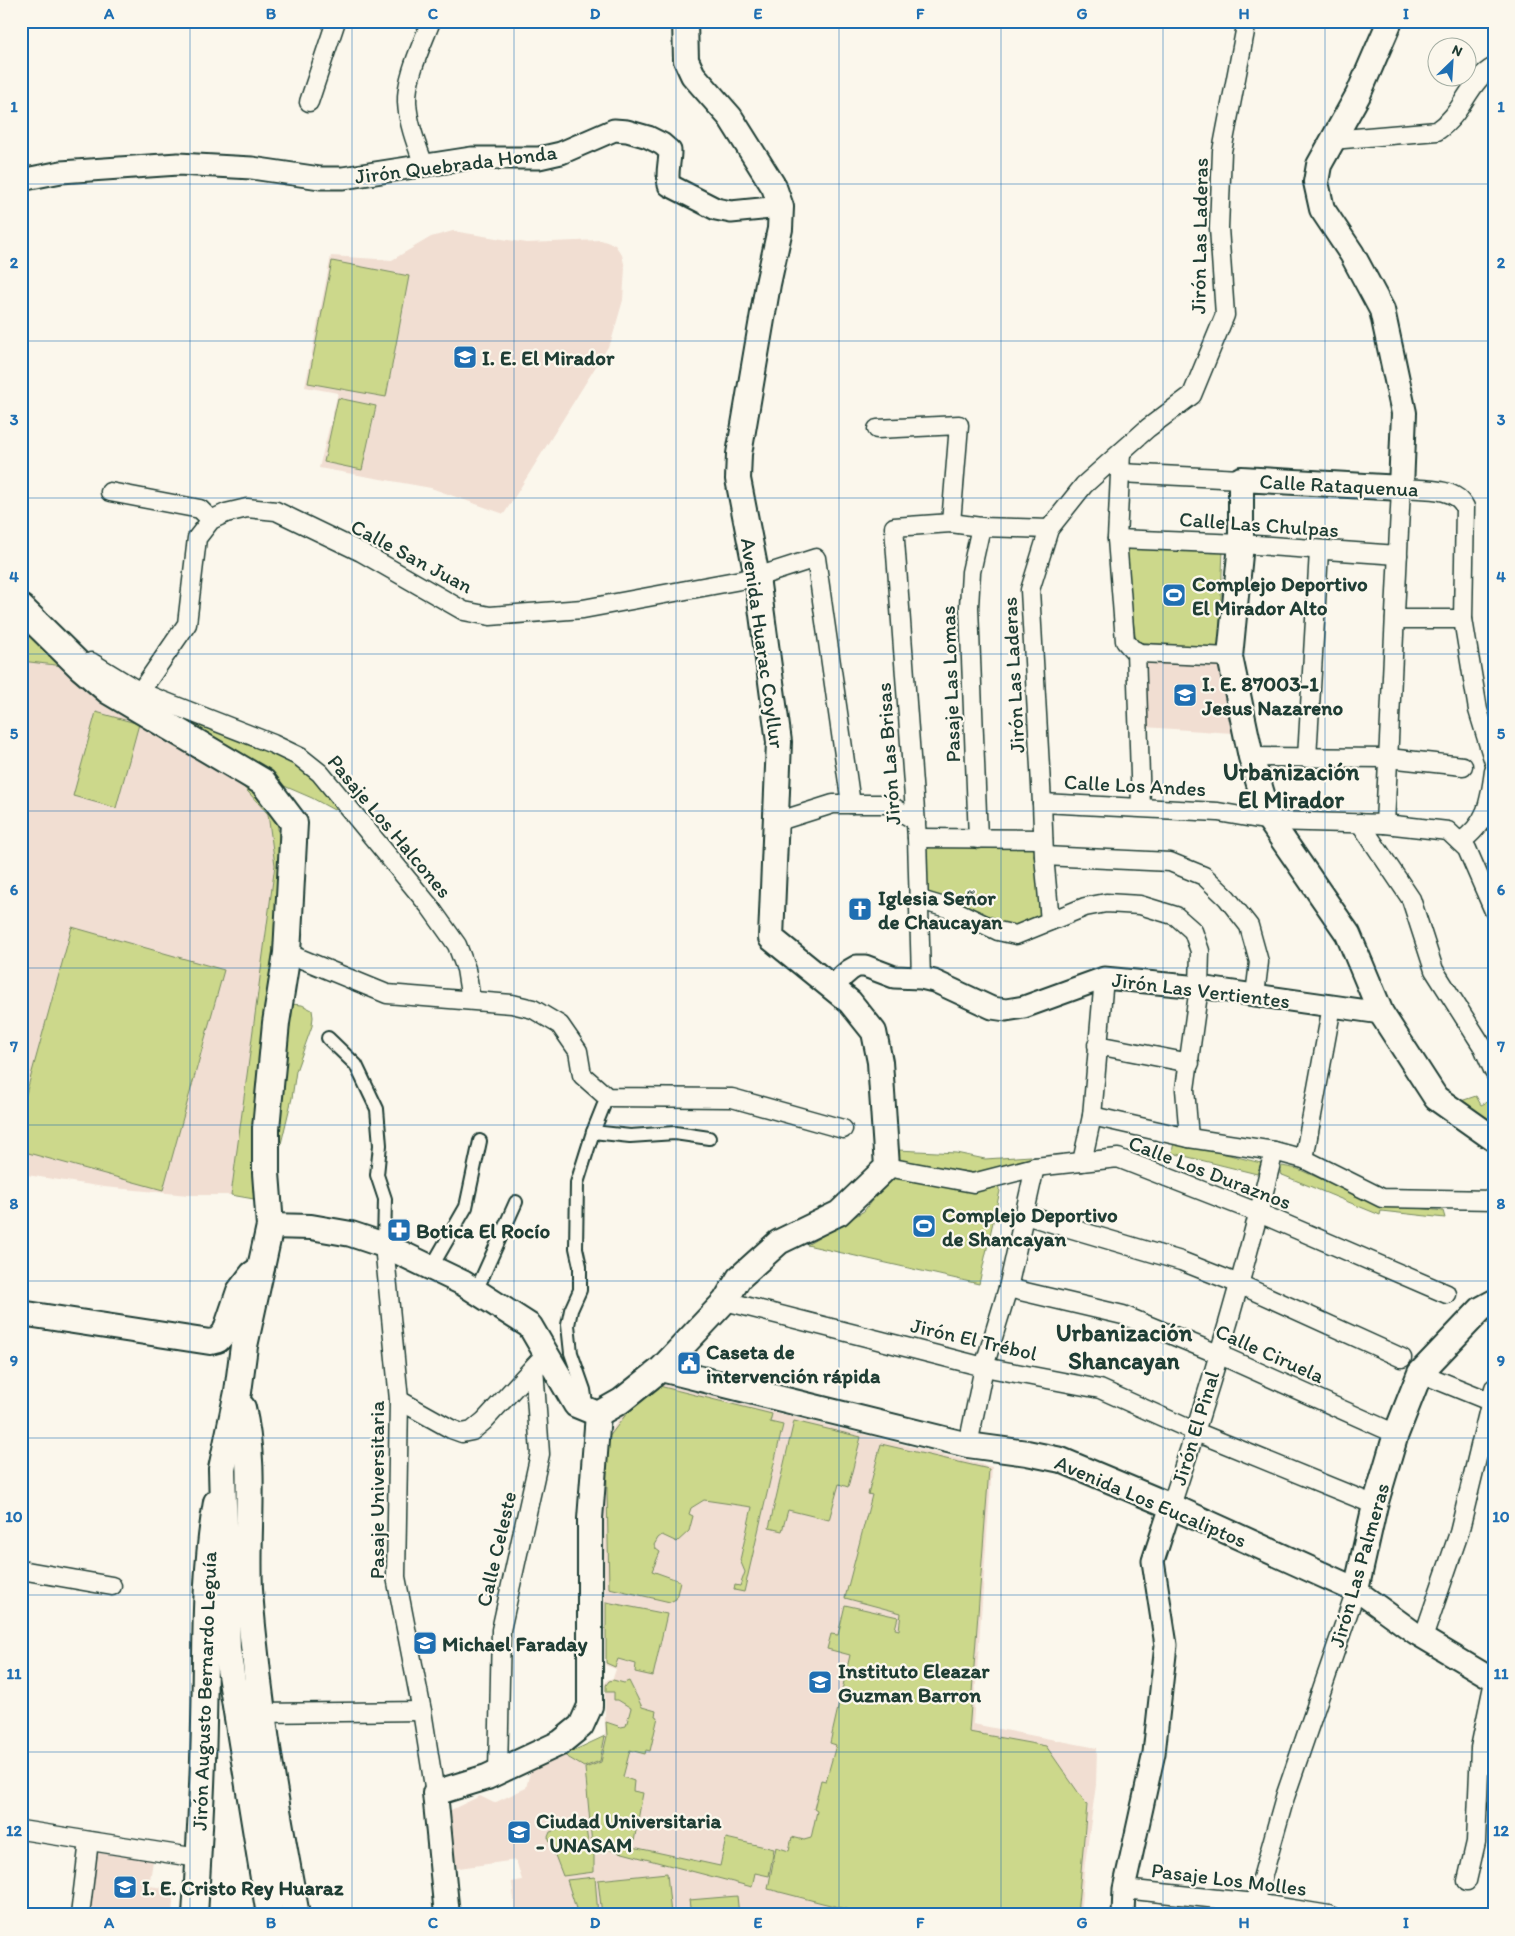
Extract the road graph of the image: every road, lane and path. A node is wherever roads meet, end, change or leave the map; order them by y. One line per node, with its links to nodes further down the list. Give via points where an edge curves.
1 (336, 21): 7 (street)
2 (431, 21): 9 (street, via 410,83 407,102)
3 (684, 21): 11 (main road, Avenida Huarac Coyllur, via 686,60 693,75 730,117 774,187)
4 (1247, 21): 13 (street, Jirón Las Laderas, via 1222,152 1218,228 1225,316 1192,395)
5 (1390, 21): 8 (main road, via 1358,95)
6 (1494, 68): 8 (street, via 1486,71 1476,82 1458,112 1437,131)
7 (309, 102)
8 (1332, 140): 16 (main road, via 1319,165 1316,182 1322,209 1352,254 1382,310 1404,413)
9 (424, 165): 10 (street, Jirón Quebrada Honda, via 343,178 320,178 252,168 178,164 61,172); 11 (street, Jirón Quebrada Honda, via 472,158 539,158 561,153 614,130 628,131 648,137 670,151 666,176 669,185 716,209 731,212)
10 (21, 180)
11 (781, 207): 26 (main road, Avenida Huarac Coyllur, via 780,229 739,454 738,479)
12 (877, 429): 19 (street, via 959,425)
13 (1121, 452): 14 (street); 21 (street, Jirón Las Laderas, via 1084,485)
14 (1120, 473): 15 (street); 22 (street)
15 (1241, 479): 16 (main road, Calle Rataquenua); 23 (main road)
16 (1401, 488): 25 (street); 29 (street, Calle Rataquenua, via 1452,493 1461,498 1465,507)
17 (110, 492): 18 (street, via 200,509)
18 (211, 520): 26 (street, Calle San Juan, via 247,508 276,511 361,552 464,611 490,616 583,609); 33 (street, via 197,538 187,624)
19 (951, 523): 20 (street); 47 (street, Jirón Las Brisas, via 894,527)
20 (981, 527): 21 (street); 48 (street, Pasaje Las Lomas, via 971,572 969,607)
21 (1049, 529): 40 (street, Jirón Las Laderas, via 1030,590)
22 (1117, 538): 23 (street, Calle Las Chulpas); 31 (street, via 1126,641)
23 (1241, 544): 24 (street, Calle Las Chulpas); 32 (main road)
24 (1319, 550): 25 (street, Calle Las Chulpas); 35 (street)
25 (1398, 555): 28 (street)
26 (757, 577): 41 (street, Calle San Juan, via 816,558); 44 (main road, Avenida Huarac Coyllur, via 779,742)
27 (21, 608): 30 (main road)
28 (1395, 619): 29 (street); 36 (street)
29 (1463, 619): 37 (street, Calle Rataquenua, via 1478,710)
30 (41, 628): 33 (street, Pasaje Los Halcones); 54 (main road, via 109,691 267,786 294,823)
31 (1136, 651): 32 (street); 42 (street)
32 (1230, 657): 34 (main road)
33 (140, 692): 60 (street, Pasaje Los Halcones, via 273,744 300,757 320,773 430,907 457,945 466,970)
34 (1251, 757): 35 (street); 43 (main road)
35 (1307, 758): 36 (street)
36 (1388, 758): 38 (street); 46 (street)
37 (1494, 762)
38 (1463, 766)
39 (1494, 771): 49 (street, via 1490,801 1481,823)
40 (1042, 803): 42 (street, Calle Los Andes); 50 (street, Jirón Las Laderas)
41 (851, 804): 44 (street, via 833,804); 47 (street, via 888,804)
42 (1141, 807): 43 (street, Calle Los Andes, via 1218,812)
43 (1270, 821): 45 (street, Calle Los Andes); 62 (main road, via 1348,934)
44 (776, 822): 58 (main road, Avenida Huarac Coyllur, via 771,938)
45 (1360, 823): 46 (street, Calle Los Andes); 66 (street, via 1411,899 1434,970 1483,1047)
46 (1385, 824): 49 (street, Calle Los Andes, via 1448,831)
47 (916, 830): 48 (street); 51 (street, Jirón Las Brisas)
48 (978, 839): 50 (street)
49 (1460, 842): 52 (street, via 1467,849)
50 (1043, 848): 53 (street, Jirón Las Laderas); 59 (street, via 1170,862 1204,876 1249,926 1259,962)
51 (917, 899): 53 (street, via 1016,935); 55 (street, Jirón Las Brisas)
52 (1494, 910)
53 (1050, 921): 57 (street, via 1085,907 1106,903 1140,905 1176,916 1192,931 1200,951)
54 (287, 953): 60 (street, via 387,994); 84 (main road, via 276,1023 266,1128)
55 (921, 978): 56 (street, Jirón Las Vertientes, via 992,1008 1006,1010 1024,1007); 58 (street, Jirón Las Vertientes, via 894,977 857,966)
56 (1104, 978): 57 (street, Jirón Las Vertientes); 64 (street)
57 (1199, 987): 59 (street, Jirón Las Vertientes); 65 (street)
58 (834, 988): 78 (main road, Avenida Huarac Coyllur, via 874,1032 880,1062)
59 (1255, 995): 61 (street, Jirón Las Vertientes)
60 (471, 1000): 67 (street, via 533,1009 560,1024 578,1051 582,1075)
61 (1332, 1006): 62 (street, Jirón Las Vertientes); 76 (street)
62 (1381, 1013): 73 (main road, via 1436,1098)
63 (328, 1038): 85 (street, via 356,1065 377,1109 380,1145 377,1175 384,1199)
64 (1097, 1046): 65 (street); 68 (street)
65 (1190, 1063): 72 (street, via 1185,1089)
66 (1494, 1072)
67 (607, 1096): 69 (street, via 732,1098); 70 (street)
68 (1092, 1116): 72 (street); 77 (street)
69 (843, 1129)
70 (593, 1132): 71 (street, via 630,1136 675,1133); 103 (street, via 577,1183 576,1248 580,1290 568,1325 571,1353)
71 (709, 1138)
72 (1189, 1138): 75 (street)
73 (1494, 1138)
74 (480, 1141): 86 (street, via 466,1207)
75 (1274, 1151): 76 (street); 82 (street, Jirón El Pinal)
76 (1304, 1159): 80 (street, via 1382,1198)
77 (1082, 1162): 79 (street, Calle Los Duraznos); 82 (street, Calle Los Duraznos, via 1118,1158)
78 (887, 1167): 79 (street, Calle Los Duraznos, via 973,1183); 92 (main road, via 839,1213 779,1242 739,1278)
79 (1035, 1167): 83 (street)
80 (1494, 1200)
81 (516, 1202): 90 (street)
82 (1259, 1214): 88 (street, Jirón El Pinal); 91 (street, Calle Los Duraznos)
83 (1025, 1215): 88 (street, via 1182,1262); 89 (street)
84 (270, 1226): 85 (main road, via 311,1227); 87 (main road)
85 (384, 1244): 86 (main road); 102 (street, Pasaje Universitaria)
86 (431, 1268): 90 (main road)
87 (261, 1275): 94 (main road, via 252,1274 239,1291 225,1332 218,1340 210,1342); 100 (main road)
88 (1239, 1284): 95 (street, Jirón El Pinal); 97 (street)
89 (1008, 1288): 95 (street, Calle Ciruela, via 1123,1315); 98 (street)
90 (476, 1291): 96 (main road, via 530,1326)
91 (1448, 1294)
92 (724, 1301): 98 (street, Jirón El Trébol); 99 (main road)
93 (1494, 1302): 97 (main road, Jirón Las Palmeras)
94 (21, 1313)
95 (1218, 1354): 104 (street, Jirón El Pinal); 105 (street, Calle Ciruela)
96 (540, 1360): 102 (street, via 472,1431 462,1433 451,1429); 103 (main road); 117 (street, Calle Celeste, via 540,1454 501,1630)
97 (1411, 1366): 101 (street); 105 (main road, Jirón Las Palmeras)
98 (984, 1367): 104 (street, Jirón El Trébol, via 1100,1389); 106 (street)
99 (661, 1369): 103 (main road, via 621,1401); 106 (main road, Avenida Los Eucaliptos)
100 (238, 1392): 107 (main road); 116 (main road, via 246,1423 250,1487)
101 (1493, 1398): 113 (street, via 1459,1533)
102 (399, 1400): 115 (street, Pasaje Universitaria, via 396,1577)
103 (589, 1416): 117 (main road, via 590,1706 581,1726 560,1743)
104 (1196, 1432): 108 (street, Jirón El Pinal); 109 (street, Jirón El Trébol)
105 (1396, 1434): 109 (main road, Jirón Las Palmeras)
106 (968, 1445): 108 (main road, Avenida Los Eucaliptos, via 1061,1460)
107 (222, 1469): 116 (main road, via 227,1650); 121 (main road, Jirón Augusto Bernardo Leguía, via 210,1537 205,1599)
108 (1171, 1506): 112 (main road, Avenida Los Eucaliptos); 123 (street, Jirón El Pinal, via 1153,1561 1166,1646 1154,1753)
109 (1375, 1506): 112 (main road, Jirón Las Palmeras)
110 (21, 1570): 111 (street)
111 (112, 1586)
112 (1356, 1590): 113 (street, Avenida Los Eucaliptos); 124 (street, Jirón Las Palmeras, via 1285,1797)
113 (1424, 1638): 114 (street, Avenida Los Eucaliptos)
114 (1494, 1680): 122 (street, via 1480,1748 1476,1842)
115 (422, 1711): 116 (street); 118 (street, Pasaje Universitaria)
116 (250, 1717): 127 (main road); 128 (main road, via 279,1824)
117 (498, 1772): 118 (main road)
118 (434, 1793): 129 (main road)
119 (21, 1830): 120 (street)
120 (89, 1841): 121 (street); 125 (street)
121 (198, 1858): 126 (main road, Jirón Augusto Bernardo Leguía)
122 (1468, 1882)
123 (1124, 1889): 124 (street, Pasaje Los Molles); 130 (street, Jirón El Pinal)
124 (1255, 1909): 131 (street, Pasaje Los Molles)
125 (80, 1915)
126 (195, 1915)
127 (270, 1915)
128 (296, 1915)
129 (447, 1915)
130 (1123, 1915)
131 (1328, 1915)

